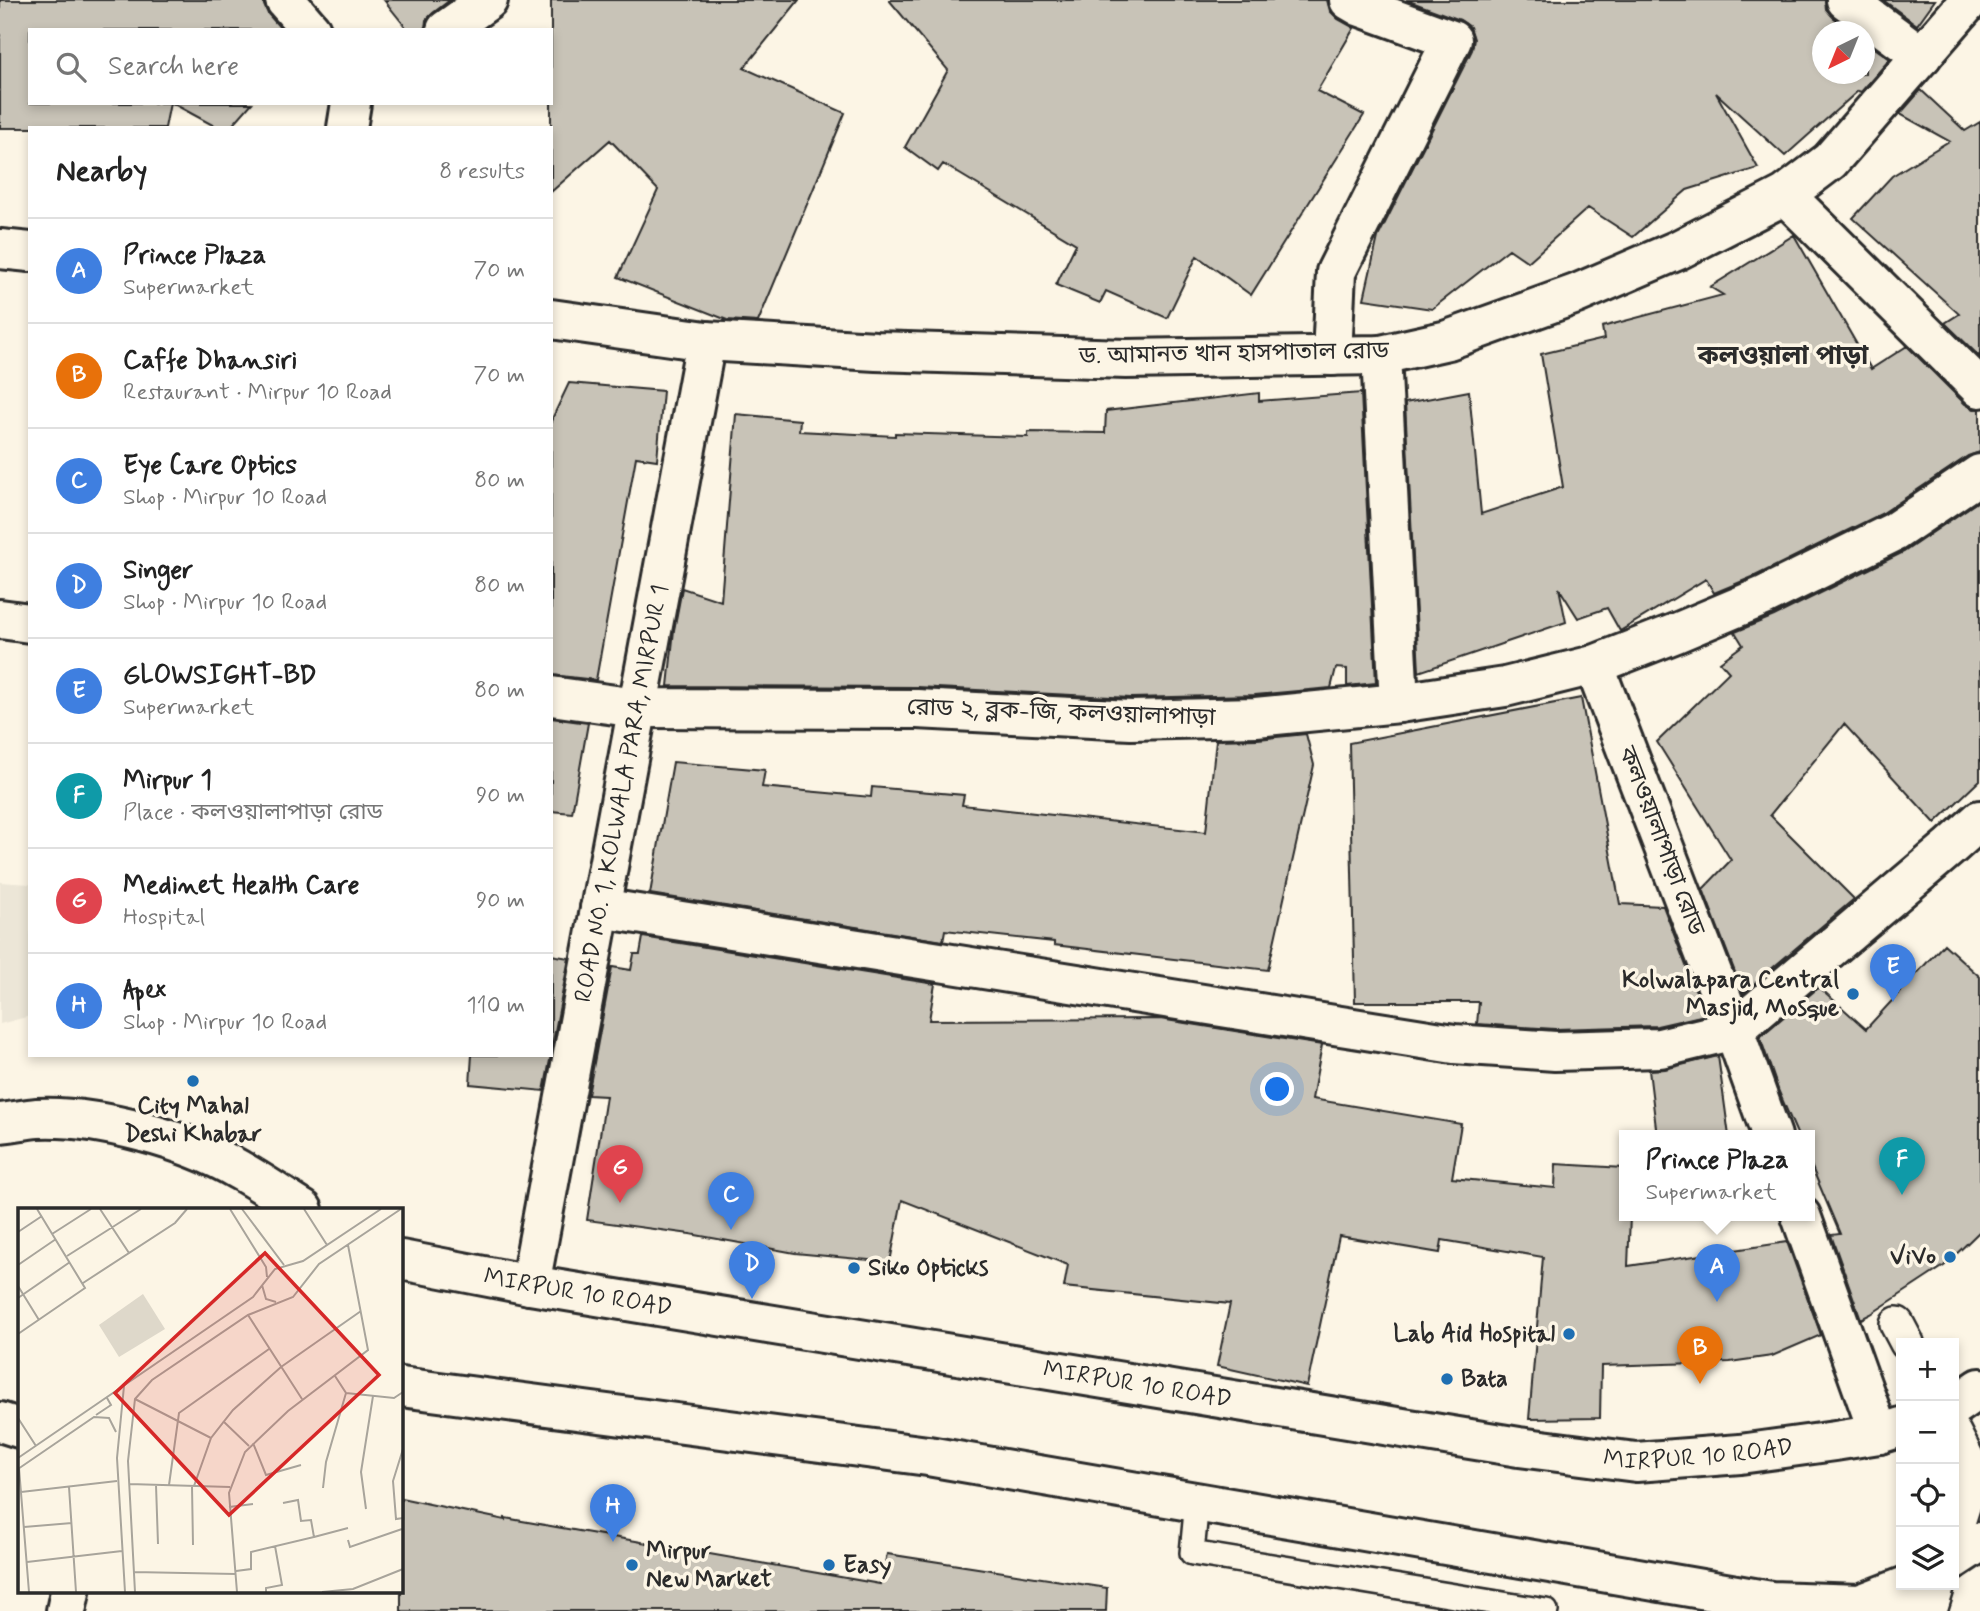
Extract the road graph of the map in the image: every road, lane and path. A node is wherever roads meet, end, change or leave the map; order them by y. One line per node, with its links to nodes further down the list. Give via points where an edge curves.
1 (285, 0): 6 (street)
2 (488, 0): 7 (street)
3 (1349, 0): 17 (street, via 1452,40 1336,272)
4 (1846, 0): 8 (street)
5 (1970, 0): 8 (street, ড. আমানত খান হাসপাতাল রোড)
6 (309, 28)
7 (449, 28)
8 (1922, 56): 11 (street, ড. আমানত খান হাসপাতাল রোড, via 1830,161)
9 (351, 105): 10 (street)
10 (346, 126)
11 (1785, 195): 16 (street, ড. আমানত খান হাসপাতাল রোড, via 1678,250 1576,294 1448,340); 18 (street)
12 (0, 249): 13 (street)
13 (28, 253)
14 (553, 319): 15 (street, ড. আমানত খান হাসপাতাল রোড)
15 (706, 341): 17 (street, ড. আমানত খান হাসপাতাল রোড, via 1126,359); 25 (street, ROAD NO. 1, KOLWALA PARA, MIRPUR 1)
16 (1381, 355): 17 (street, ড. আমানত খান হাসপাতাল রোড); 24 (street)
17 (1332, 356)
18 (1980, 388)
19 (1980, 474): 22 (street, রোড ২, ব্লক-জি, কলওয়ালাপাড়া, via 1894,532 1676,634)
20 (0, 619): 21 (street)
21 (28, 623)
22 (1594, 665): 24 (street, রোড ২, ব্লক-জি, কলওয়ালাপাড়া, via 1505,687); 28 (street, কলওয়ালাপাড়া রোড)
23 (553, 696): 25 (street, রোড ২, ব্লক-জি, কলওয়ালাপাড়া)
24 (1399, 703): 25 (street, রোড ২, ব্লক-জি, কলওয়ালাপাড়া, via 1256,717 1131,720 917,709)
25 (637, 708): 27 (street, ROAD NO. 1, KOLWALA PARA, MIRPUR 1)
26 (1980, 820): 28 (street)
27 (600, 908): 28 (street, via 1454,1044 1555,1051 1660,1048); 34 (street, ROAD NO. 1, KOLWALA PARA, MIRPUR 1)
28 (1734, 1030): 30 (street, কলওয়ালাপাড়া রোড)
29 (0, 1123): 31 (street, via 38,1118 95,1122 143,1132 237,1168)
30 (1770, 1130)
31 (283, 1207)
32 (1803, 1221): 40 (street)
33 (402, 1260): 34 (street, MIRPUR 10 ROAD)
34 (530, 1286): 40 (street, MIRPUR 10 ROAD, via 1519,1447 1636,1462 1740,1454)
35 (402, 1387): 43 (street, via 928,1456)
36 (1980, 1388): 37 (street)
37 (1959, 1403)
38 (0, 1422): 39 (street)
39 (18, 1427)
40 (1890, 1430)
41 (1959, 1441): 42 (street)
42 (1977, 1471): 44 (street)
43 (1197, 1501): 49 (street, via 1771,1601); 50 (lane, via 1192,1553)
44 (1957, 1527)
45 (1980, 1542): 46 (street)
46 (1959, 1556)
47 (1896, 1590): 49 (street)
48 (1936, 1590): 52 (street)
49 (1860, 1604): 51 (street)
50 (1546, 1611)
51 (1917, 1611)
52 (1930, 1611)

